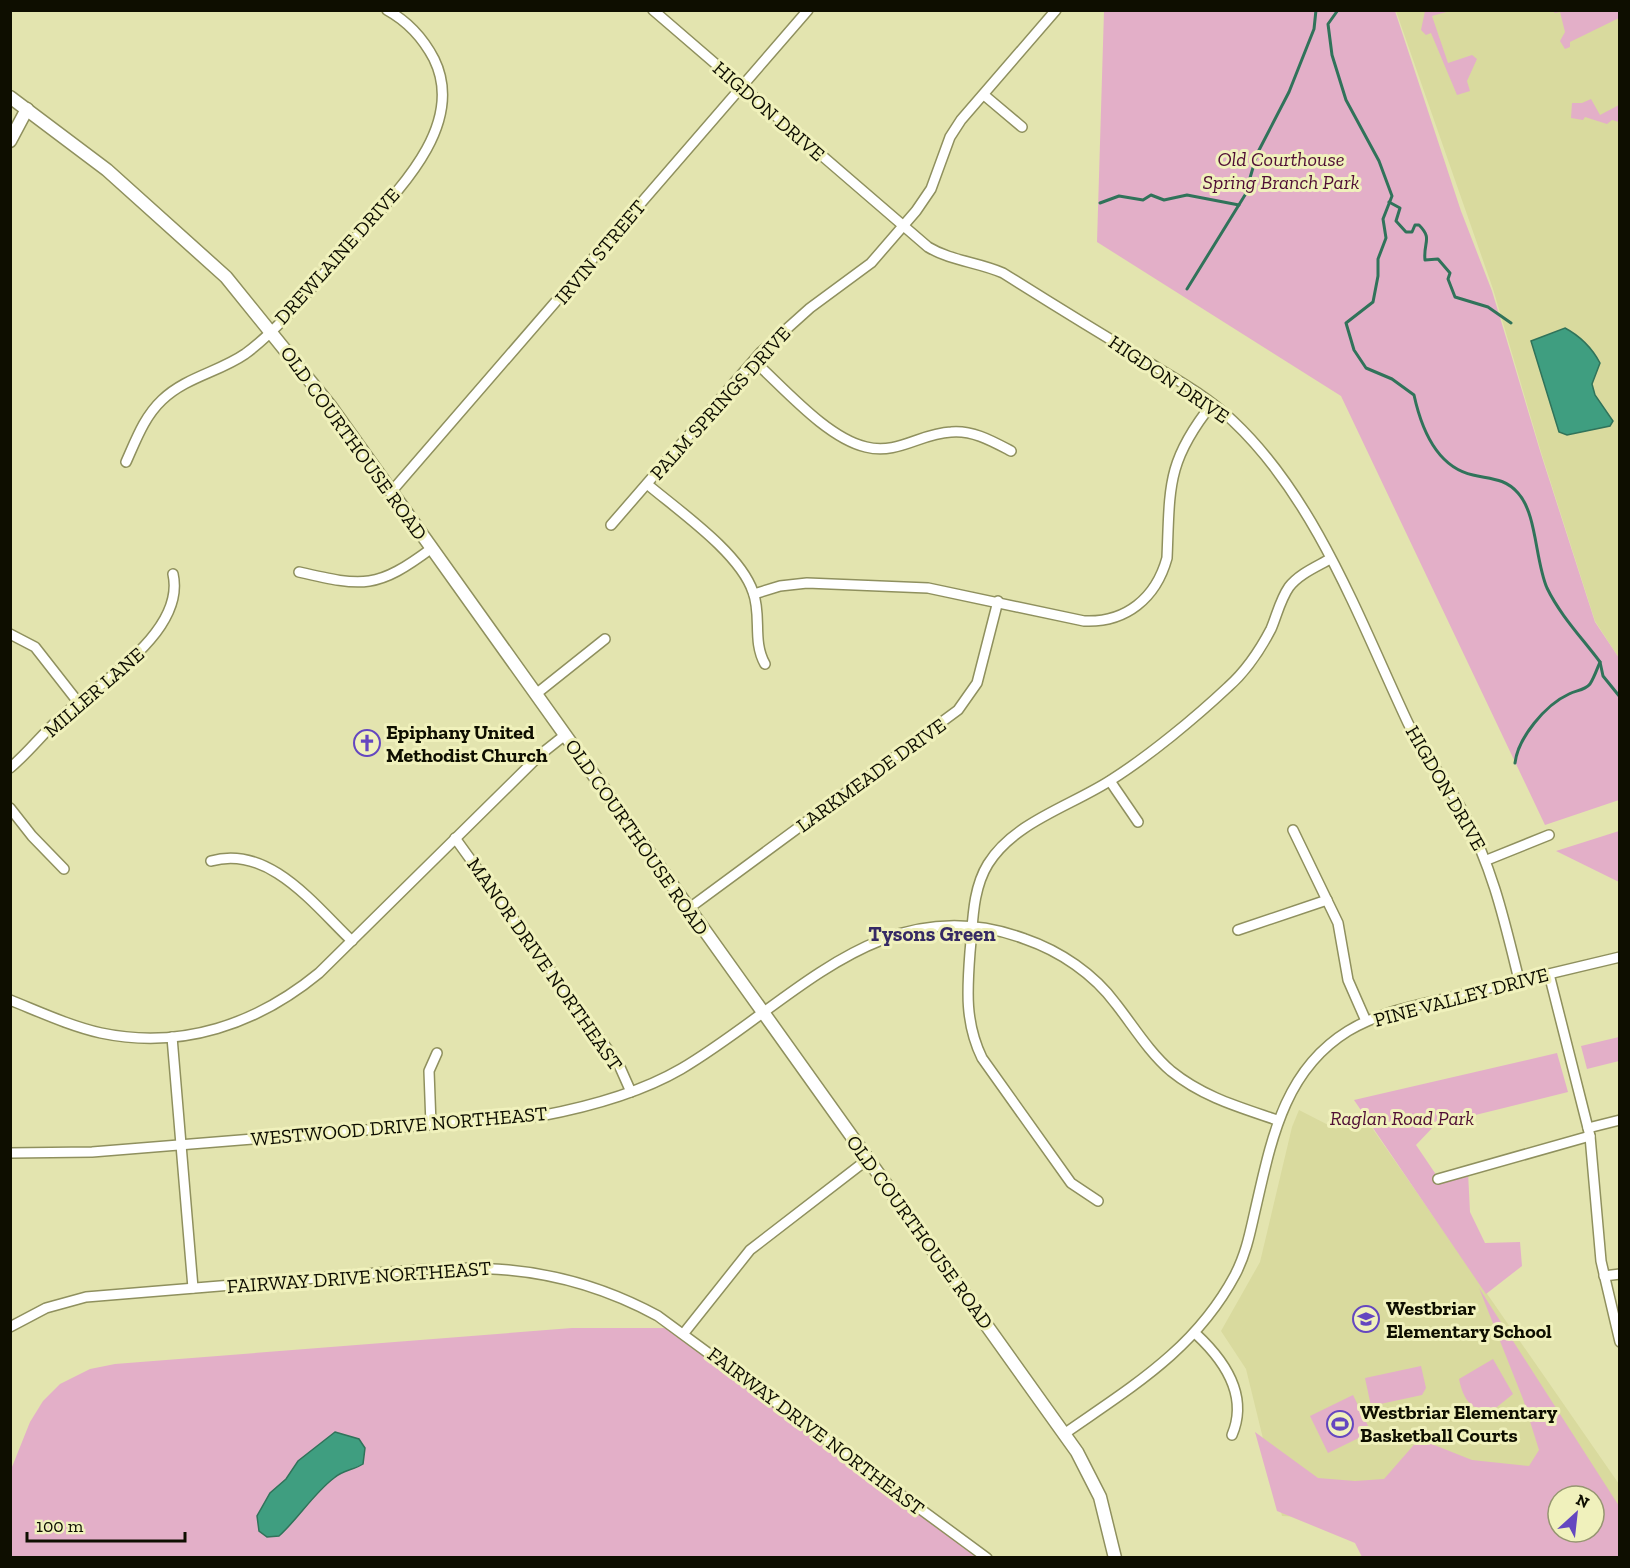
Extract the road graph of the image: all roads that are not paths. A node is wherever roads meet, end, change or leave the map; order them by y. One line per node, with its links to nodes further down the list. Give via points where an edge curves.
1 (387, 10): 12 (street, DREWLAINE DRIVE, via 421,39 436,63 442,92 434,136 421,160 396,190)
2 (653, 10): 5 (street, HIGDON DRIVE)
3 (808, 10): 5 (street, IRVIN STREET)
4 (1056, 10): 6 (street, PALM SPRINGS DRIVE)
5 (741, 87): 11 (street, HIGDON DRIVE); 18 (street, IRVIN STREET)
6 (984, 95): 9 (street); 11 (street, PALM SPRINGS DRIVE, via 950,137 931,189)
7 (10, 97): 8 (street, OLD COURTHOUSE ROAD)
8 (27, 109): 10 (street); 12 (street, OLD COURTHOUSE ROAD, via 180,233 226,277)
9 (1022, 127)
10 (10, 141)
11 (903, 227): 13 (street, PALM SPRINGS DRIVE, via 871,262 788,326); 14 (street, HIGDON DRIVE, via 938,253 1003,273)
12 (270, 330): 16 (street, DREWLAINE DRIVE, via 238,358 190,381 162,400 142,426); 18 (street, OLD COURTHOUSE ROAD)
13 (754, 361): 15 (street, via 827,426 855,444 895,449 936,434 958,432 982,436); 17 (street, PALM SPRINGS DRIVE)
14 (1212, 404): 21 (street, HIGDON DRIVE, via 1280,471); 25 (street, via 1179,454 1170,492 1167,558 1149,595 1136,607 1097,622)
15 (1011, 451)
16 (126, 462)
17 (647, 484): 19 (street, PALM SPRINGS DRIVE); 24 (street, via 731,557 743,570)
18 (391, 492): 20 (street, OLD COURTHOUSE ROAD)
19 (611, 525)
20 (432, 548): 22 (street, via 398,572 370,583); 29 (street, OLD COURTHOUSE ROAD)
21 (1330, 559): 33 (street, via 1289,587 1260,648 1233,683); 39 (street, HIGDON DRIVE, via 1410,727 1462,810)
22 (299, 572)
23 (173, 574): 30 (street, MILLER LANE, via 172,602 147,645)
24 (754, 594): 25 (street, via 807,584 900,586); 28 (street, via 757,643)
25 (998, 602): 43 (street, LARKMEADE DRIVE, via 977,683 958,710)
26 (10, 634): 30 (street, via 35,647)
27 (605, 639): 29 (street)
28 (765, 664)
29 (536, 694): 31 (street, OLD COURTHOUSE ROAD)
30 (78, 702): 32 (street, MILLER LANE)
31 (565, 735): 38 (street); 43 (street, OLD COURTHOUSE ROAD)
32 (10, 768)
33 (1110, 781): 35 (street); 44 (street, via 1014,835 1000,848 980,881)
34 (10, 808): 41 (street)
35 (1138, 822)
36 (1293, 830): 42 (street)
37 (1550, 835): 39 (street)
38 (455, 838): 46 (street); 55 (street, MANOR DRIVE NORTHEAST, via 619,1065)
39 (1487, 860): 49 (street, HIGDON DRIVE)
40 (211, 861): 46 (street, via 245,859 278,874)
41 (64, 869)
42 (1327, 900): 45 (street); 52 (street, via 1338,923 1354,1000)
43 (688, 909): 51 (street, OLD COURTHOUSE ROAD)
44 (973, 928): 51 (street, WESTWOOD DRIVE NORTHEAST, via 924,928 868,944 830,965); 56 (street, WESTWOOD DRIVE NORTHEAST, via 1026,939 1063,957 1100,986 1169,1070 1215,1099); 64 (street, via 967,1009 975,1044 1071,1183)
45 (1238, 930)
46 (352, 941): 53 (street, via 319,973 276,1005 233,1025)
47 (1620, 957): 48 (street, PINE VALLEY DRIVE)
48 (1549, 974): 49 (street, PINE VALLEY DRIVE); 59 (street)
49 (1519, 980): 52 (street, PINE VALLEY DRIVE, via 1386,1013)
50 (10, 1000): 53 (street, via 101,1033)
51 (763, 1014): 55 (street, WESTWOOD DRIVE NORTHEAST, via 679,1070); 62 (street, OLD COURTHOUSE ROAD)
52 (1366, 1022): 56 (street, PINE VALLEY DRIVE, via 1315,1058 1290,1091)
53 (172, 1037): 60 (street)
54 (437, 1053): 58 (street, via 429,1071)
55 (631, 1092): 58 (street, WESTWOOD DRIVE NORTHEAST, via 540,1116)
56 (1277, 1120): 70 (street, PINE VALLEY DRIVE, via 1243,1259 1226,1292)
57 (1620, 1120): 59 (street)
58 (431, 1125): 60 (street, WESTWOOD DRIVE NORTHEAST)
59 (1589, 1132): 63 (street); 66 (street)
60 (181, 1145): 61 (street, WESTWOOD DRIVE NORTHEAST); 67 (street)
61 (10, 1153)
62 (868, 1159): 69 (street, via 750,1250); 72 (street, OLD COURTHOUSE ROAD)
63 (1438, 1179)
64 (1098, 1201)
65 (1620, 1274): 66 (street)
66 (1604, 1276): 71 (street)
67 (193, 1288): 68 (street, FAIRWAY DRIVE NORTHEAST, via 66,1301); 69 (street, FAIRWAY DRIVE NORTHEAST, via 439,1268 504,1268 551,1275 607,1291)
68 (10, 1327)
69 (684, 1333): 74 (street, FAIRWAY DRIVE NORTHEAST)
70 (1196, 1334): 72 (street, PINE VALLEY DRIVE, via 1165,1362); 73 (street, via 1216,1352 1230,1376 1238,1404)
71 (1620, 1341)
72 (1064, 1434): 75 (street, OLD COURTHOUSE ROAD, via 1100,1497)
73 (1232, 1435)
74 (987, 1557)
75 (1115, 1557)

